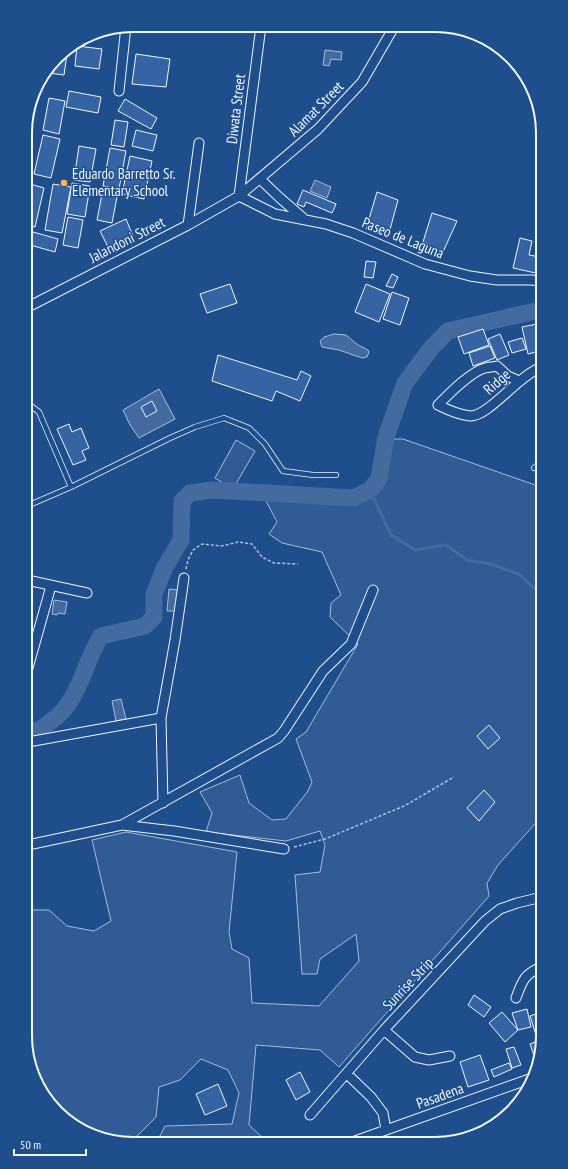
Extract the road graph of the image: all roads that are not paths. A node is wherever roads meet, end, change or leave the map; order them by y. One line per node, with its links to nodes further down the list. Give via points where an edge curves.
1 (125, 32): 4 (street)
2 (260, 32): 7 (street, Diwata Street)
3 (391, 32): 6 (street, Alamat Street, via 362,82 318,129)
4 (119, 91)
5 (199, 143): 9 (street)
6 (260, 179): 7 (street, Alamat Street); 8 (street, Paseo de Laguna)
7 (239, 196): 8 (street, Paseo de Laguna, via 275,214); 9 (street, Jalandoni Street)
8 (304, 219): 10 (street, Paseo de Laguna, via 353,233 424,264 470,276)
9 (188, 225): 11 (street, Jalandoni Street)
10 (536, 281)
11 (32, 305)
12 (536, 369): 13 (street, Ridge)
13 (519, 381): 13 (street, Ridge, via 485,410 471,416 438,405 452,391 484,368 498,366 508,376)
14 (32, 407): 16 (lane, via 39,412)
15 (336, 475): 16 (lane, via 283,471 265,444 249,428 224,418 170,438)
16 (71, 487): 17 (lane)
17 (32, 504)
18 (184, 578): 24 (street, via 176,640)
19 (32, 581): 20 (street)
20 (51, 586): 22 (street); 23 (street)
21 (373, 590): 26 (street, via 351,644 323,671 278,738)
22 (87, 593)
23 (32, 654)
24 (161, 718): 25 (street); 26 (street)
25 (32, 741)
26 (163, 803): 27 (street)
27 (122, 825): 28 (street); 29 (street)
28 (32, 844)
29 (284, 849)
30 (536, 898): 33 (street, Sunrise Strip, via 500,909 485,921)
31 (536, 969): 32 (street, via 523,980)
32 (516, 998)
33 (384, 1030): 34 (street, via 415,1056 428,1060); 35 (street, Sunrise Strip)
34 (450, 1056)
35 (347, 1074): 37 (street, Sunrise Strip); 38 (street, via 372,1097 383,1113)
36 (525, 1080): 38 (street, Pasadena)
37 (310, 1115)
38 (386, 1130): 39 (street, Pasadena)
39 (366, 1137)

